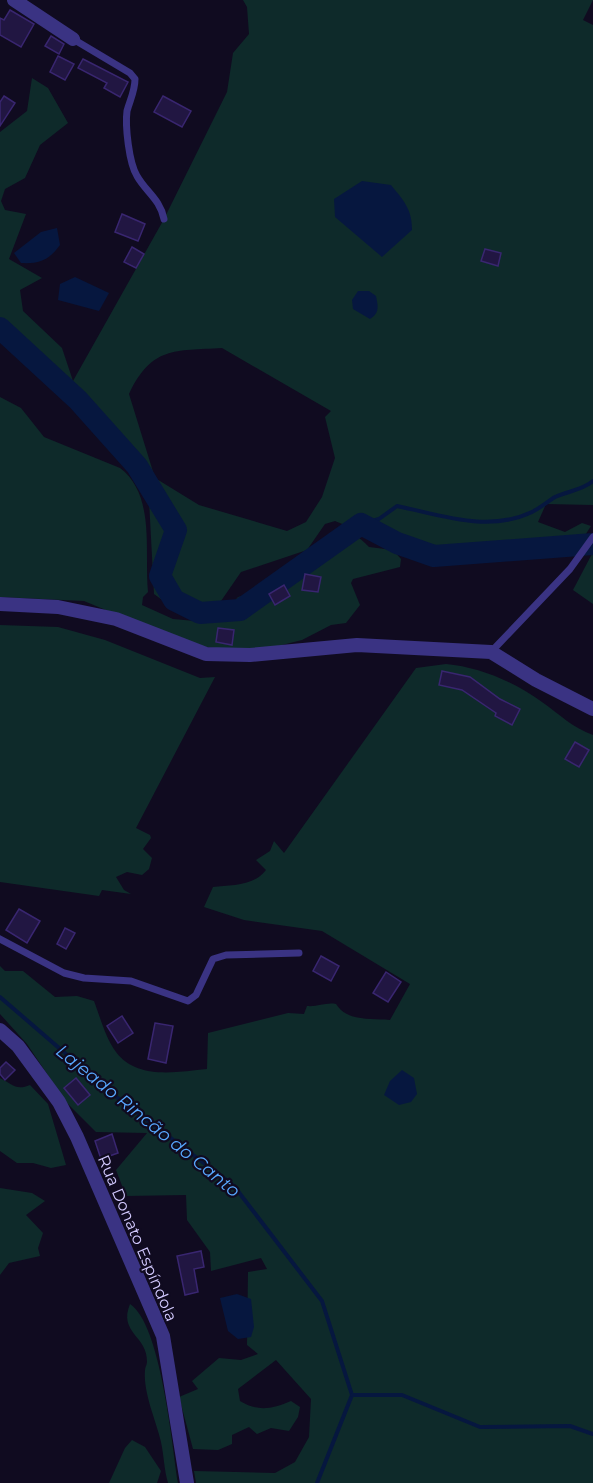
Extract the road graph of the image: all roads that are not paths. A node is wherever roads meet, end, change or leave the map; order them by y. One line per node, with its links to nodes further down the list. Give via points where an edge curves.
1 (14, 0): 2 (street)
2 (73, 39): 3 (lane, via 135,79 126,131 136,175 159,202)
3 (164, 219)
4 (593, 537): 6 (lane, via 570,569)
5 (0, 604): 6 (street, via 58,607 116,619 206,654 250,655 357,645)
6 (490, 652): 7 (street)
7 (593, 709)
8 (0, 939): 9 (lane, via 64,974 131,981 188,1001 196,995 213,959 226,955)
9 (299, 953)
10 (0, 1030): 11 (street, Rua Donato Espíndola, via 18,1046 59,1102 163,1336)
11 (187, 1483)

